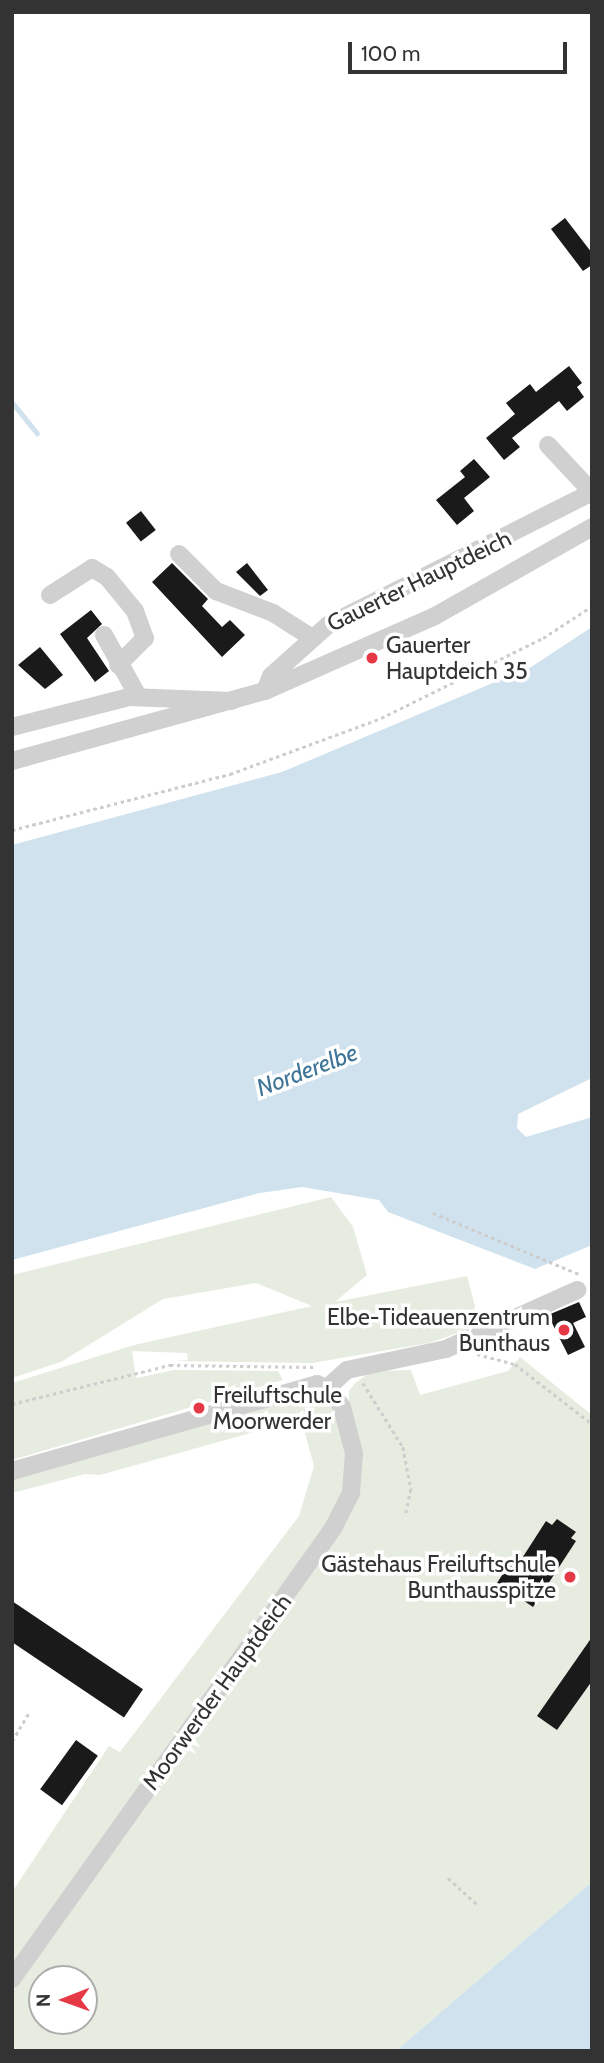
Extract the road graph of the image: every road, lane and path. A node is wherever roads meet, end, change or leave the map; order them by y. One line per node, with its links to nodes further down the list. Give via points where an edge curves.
1 (548, 445): 2 (street)
2 (592, 492): 8 (street, Gauerter Hauptdeich)
3 (592, 527): 10 (street, Gauerter Hauptdeich, via 435,616)
4 (179, 554): 8 (street, via 216,591 273,613)
5 (50, 595): 9 (street, via 92,568 107,578 135,611 145,638)
6 (592, 606): 15 (path, via 543,638 381,718 230,774)
7 (104, 635): 9 (street)
8 (311, 637): 10 (street, Gauerter Hauptdeich, via 271,676)
9 (118, 665): 11 (street)
10 (265, 691): 12 (street, Gauerter Hauptdeich)
11 (138, 696): 12 (street, Gauerter Hauptdeich); 13 (street, Gauerter Hauptdeich)
12 (239, 702): 14 (street, Gauerter Hauptdeich)
13 (12, 727)
14 (12, 761)
15 (12, 830)
16 (433, 1213): 17 (path)
17 (582, 1284): 18 (street)
18 (446, 1349): 19 (street); 22 (path, via 515,1364)
19 (353, 1369): 20 (street); 24 (path, via 403,1447 411,1489)
20 (331, 1382): 21 (path, via 313,1367 170,1365); 23 (street, via 309,1384); 29 (street, Moorwerder Hauptdeich, via 353,1441 355,1469 344,1511)
21 (12, 1404)
22 (592, 1424)
23 (12, 1471)
24 (405, 1513)
25 (29, 1713): 26 (path)
26 (12, 1741)
27 (448, 1878): 28 (path)
28 (477, 1904)
29 (12, 1979)

